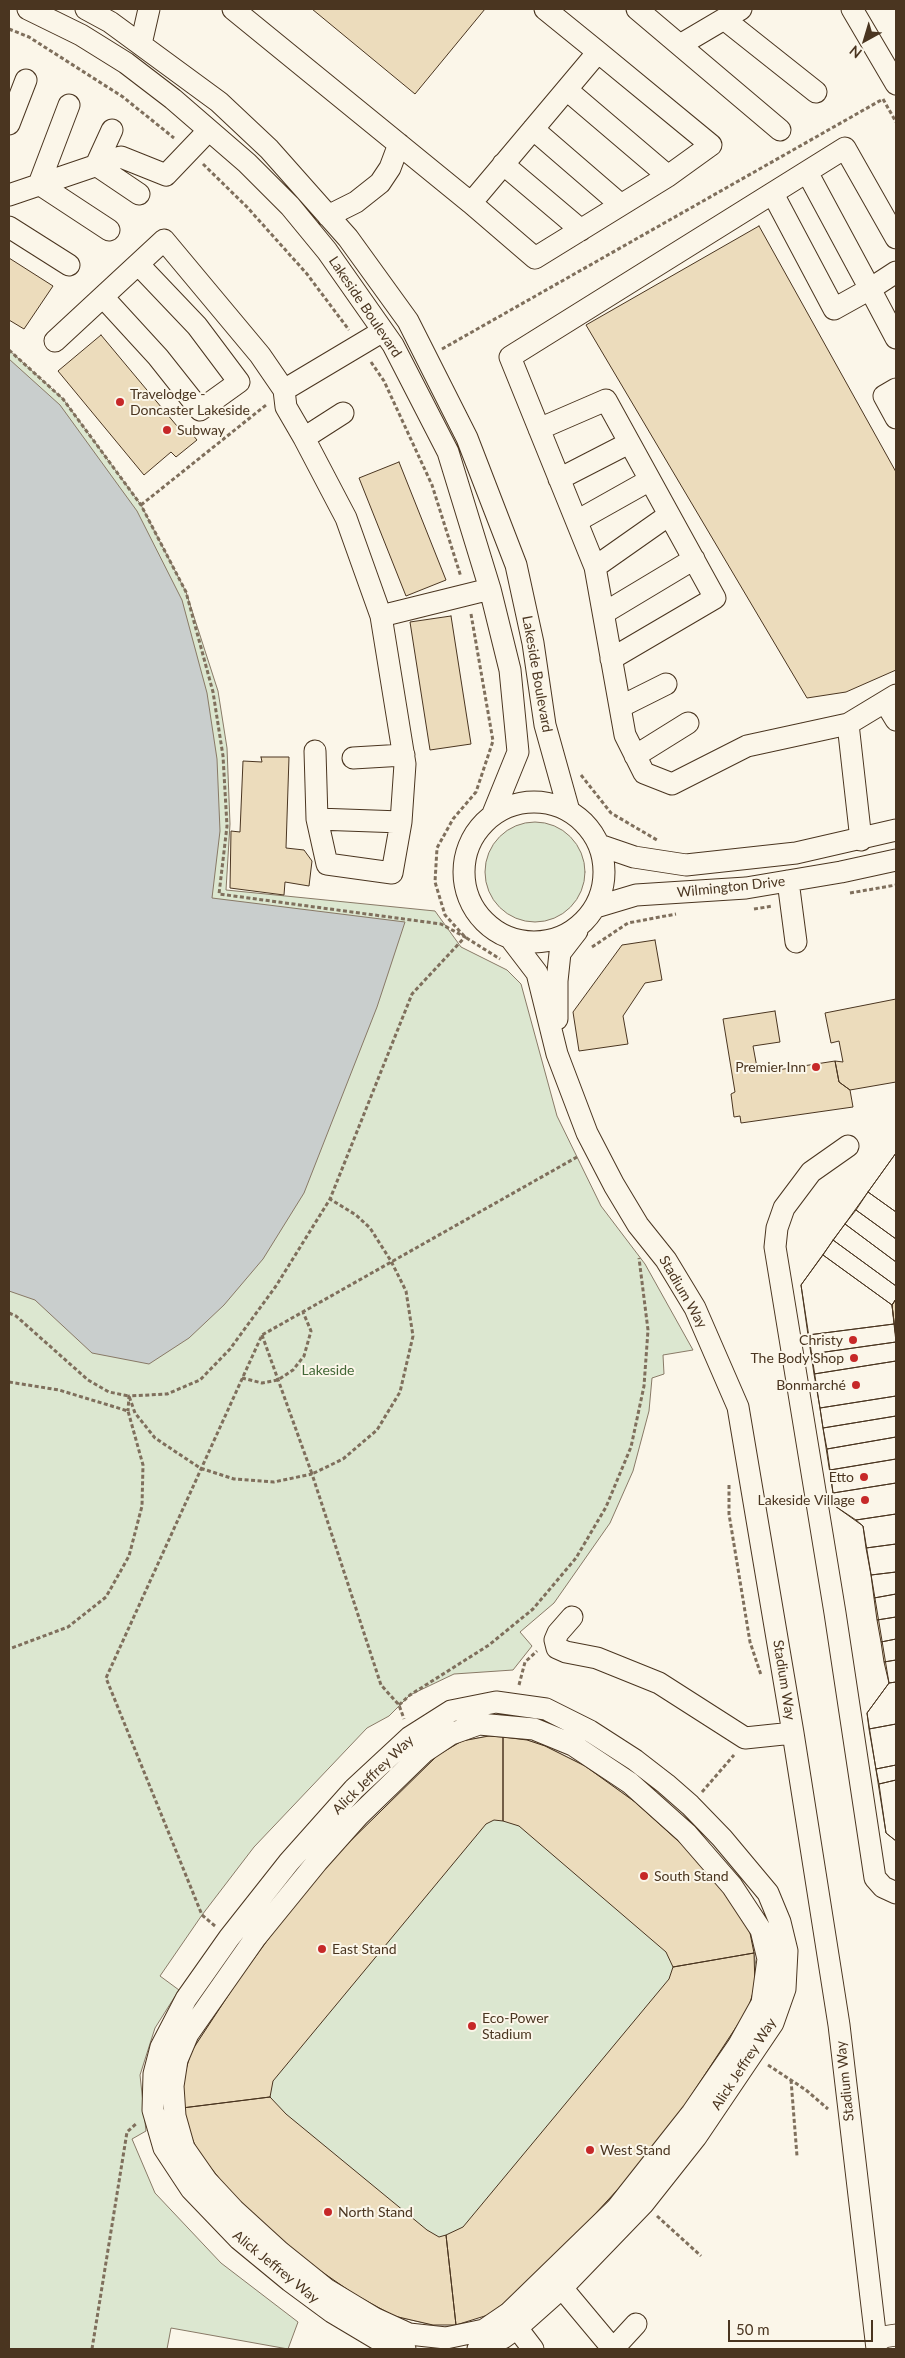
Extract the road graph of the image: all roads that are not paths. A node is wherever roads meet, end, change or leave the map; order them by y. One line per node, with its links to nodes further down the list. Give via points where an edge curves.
1 (28, 9): 20 (street, Lakeside Boulevard, via 81,35 126,64)
2 (86, 9): 9 (street, Lakeside Boulevard)
3 (149, 9): 9 (street)
4 (233, 9): 22 (street)
5 (544, 9): 11 (street)
6 (636, 9): 10 (street)
7 (852, 9): 15 (street)
8 (732, 14): 10 (street); 14 (street)
9 (140, 44): 33 (street, Lakeside Boulevard, via 219,102 269,149)
10 (680, 45): 21 (street)
11 (598, 52): 13 (street); 26 (street, via 711,145)
12 (26, 80): 17 (street)
13 (567, 90): 18 (street); 26 (street)
14 (816, 92)
15 (889, 93)
16 (70, 105): 27 (street)
17 (10, 114)
18 (533, 129): 23 (street); 32 (street)
19 (112, 130): 24 (street)
20 (209, 130): 24 (street, via 166,175 121,157); 43 (street, Lakeside Boulevard, via 290,206 327,250)
21 (780, 130)
22 (399, 144): 31 (street); 33 (street, via 380,183 356,202)
23 (503, 164): 31 (street); 36 (street)
24 (96, 165): 27 (street); 28 (street)
25 (807, 172): 29 (street); 37 (street, via 845,148); 41 (street)
26 (668, 176): 32 (street)
27 (39, 184): 30 (street); 35 (street)
28 (139, 194)
29 (773, 194): 41 (street, via 834,309); 50 (street, via 510,357)
30 (9, 195)
31 (471, 203): 36 (street, via 535,258)
32 (621, 205): 36 (street)
33 (328, 216): 73 (street, Lakeside Boulevard, via 348,238 408,321 467,438 516,565 534,643 545,725)
34 (9, 227): 38 (street)
35 (109, 230)
36 (581, 230)
37 (896, 238)
38 (69, 264)
39 (138, 264): 42 (street); 42 (street, via 197,326 239,382 200,410 158,357); 47 (street, via 164,240 252,344)
40 (896, 272): 41 (street)
41 (870, 289): 44 (street)
42 (103, 297): 45 (street)
43 (383, 331): 47 (street); 59 (street, Lakeside Boulevard, via 448,452)
44 (896, 338)
45 (55, 341)
46 (896, 389): 49 (street, via 884,396)
47 (284, 390): 51 (street, via 286,407)
48 (343, 413): 51 (street)
49 (896, 418)
50 (539, 429): 52 (street, via 606,400); 53 (street)
51 (304, 438): 61 (street, via 346,518)
52 (629, 442): 53 (street); 54 (street)
53 (559, 479): 56 (street)
54 (650, 480): 55 (street); 56 (street)
55 (670, 516): 57 (street); 58 (street)
56 (577, 521): 58 (street)
57 (694, 559): 60 (street); 62 (street, via 715,598)
58 (595, 568): 60 (street)
59 (490, 589): 61 (street); 74 (street, Lakeside Boulevard, via 510,670 518,752)
60 (604, 613): 62 (street)
61 (381, 616): 70 (street)
62 (611, 659): 65 (street)
63 (666, 684): 65 (street)
64 (891, 698): 66 (street); 68 (street)
65 (620, 707): 71 (street, via 625,735)
66 (896, 720)
67 (688, 723): 71 (street)
68 (848, 724): 71 (street, via 747,746 672,784 644,773); 78 (street)
69 (315, 751): 75 (street)
70 (404, 755): 72 (street); 76 (street)
71 (635, 756)
72 (352, 758)
73 (569, 811): 74 (street, via 542,802 513,805); 79 (street, via 588,827)
74 (492, 816): 84 (street, via 472,840 465,857 464,882 479,916 490,927)
75 (318, 819): 76 (street); 76 (street, via 327,864 392,873)
76 (401, 822)
77 (896, 830): 78 (street, Wilmington Drive)
78 (861, 840): 79 (street, Wilmington Drive, via 796,853 686,865 634,857)
79 (599, 845): 82 (street, via 604,877)
80 (896, 860): 81 (street, Wilmington Drive)
81 (788, 881): 82 (street, Wilmington Drive, via 746,888 636,896); 85 (street)
82 (596, 907): 83 (street)
83 (582, 924): 84 (street, via 561,938 545,942); 86 (street, Stadium Way, via 560,953)
84 (511, 939): 86 (street, Stadium Way, via 537,973)
85 (796, 942)
86 (557, 1054): 89 (street, Stadium Way, via 587,1133 638,1225 666,1260 695,1308 738,1407)
87 (848, 1146): 90 (street, via 811,1172 784,1208 777,1228 776,1247 836,1613 875,1878 883,1887)
88 (572, 1617): 89 (street, via 558,1633 555,1640 557,1648 597,1658 659,1683 745,1738)
89 (793, 1733): 95 (street, Stadium Way, via 839,2025)
90 (896, 1893)
91 (188, 2034): 91 (street, via 177,2060 173,2086 175,2116 184,2148 208,2181 273,2246 326,2289 374,2318 410,2334 446,2338 484,2330 509,2313 617,2208 692,2113 738,2046 762,2003 768,1959 761,1930 732,1886 686,1833 630,1783 573,1745 534,1728 479,1724 451,1734 424,1752 358,1816 256,1937)
92 (562, 2288): 94 (street, Alick Jeffrey Way); 96 (street, Alick Jeffrey Way, via 644,2204 696,2137 752,2055 773,2023 785,1990 787,1951 768,1893 690,1804 635,1760 590,1731 546,1710 496,1702 452,1711 410,1737 354,1788 288,1862 186,1999 161,2047 154,2074 153,2110 164,2148 191,2189 239,2239 332,2312 379,2340); 99 (street)
93 (636, 2324): 99 (street)
94 (518, 2328): 97 (street, Alick Jeffrey Way); 98 (street)
95 (883, 2341)
96 (405, 2349)
97 (478, 2349)
98 (532, 2349)
99 (613, 2349)

